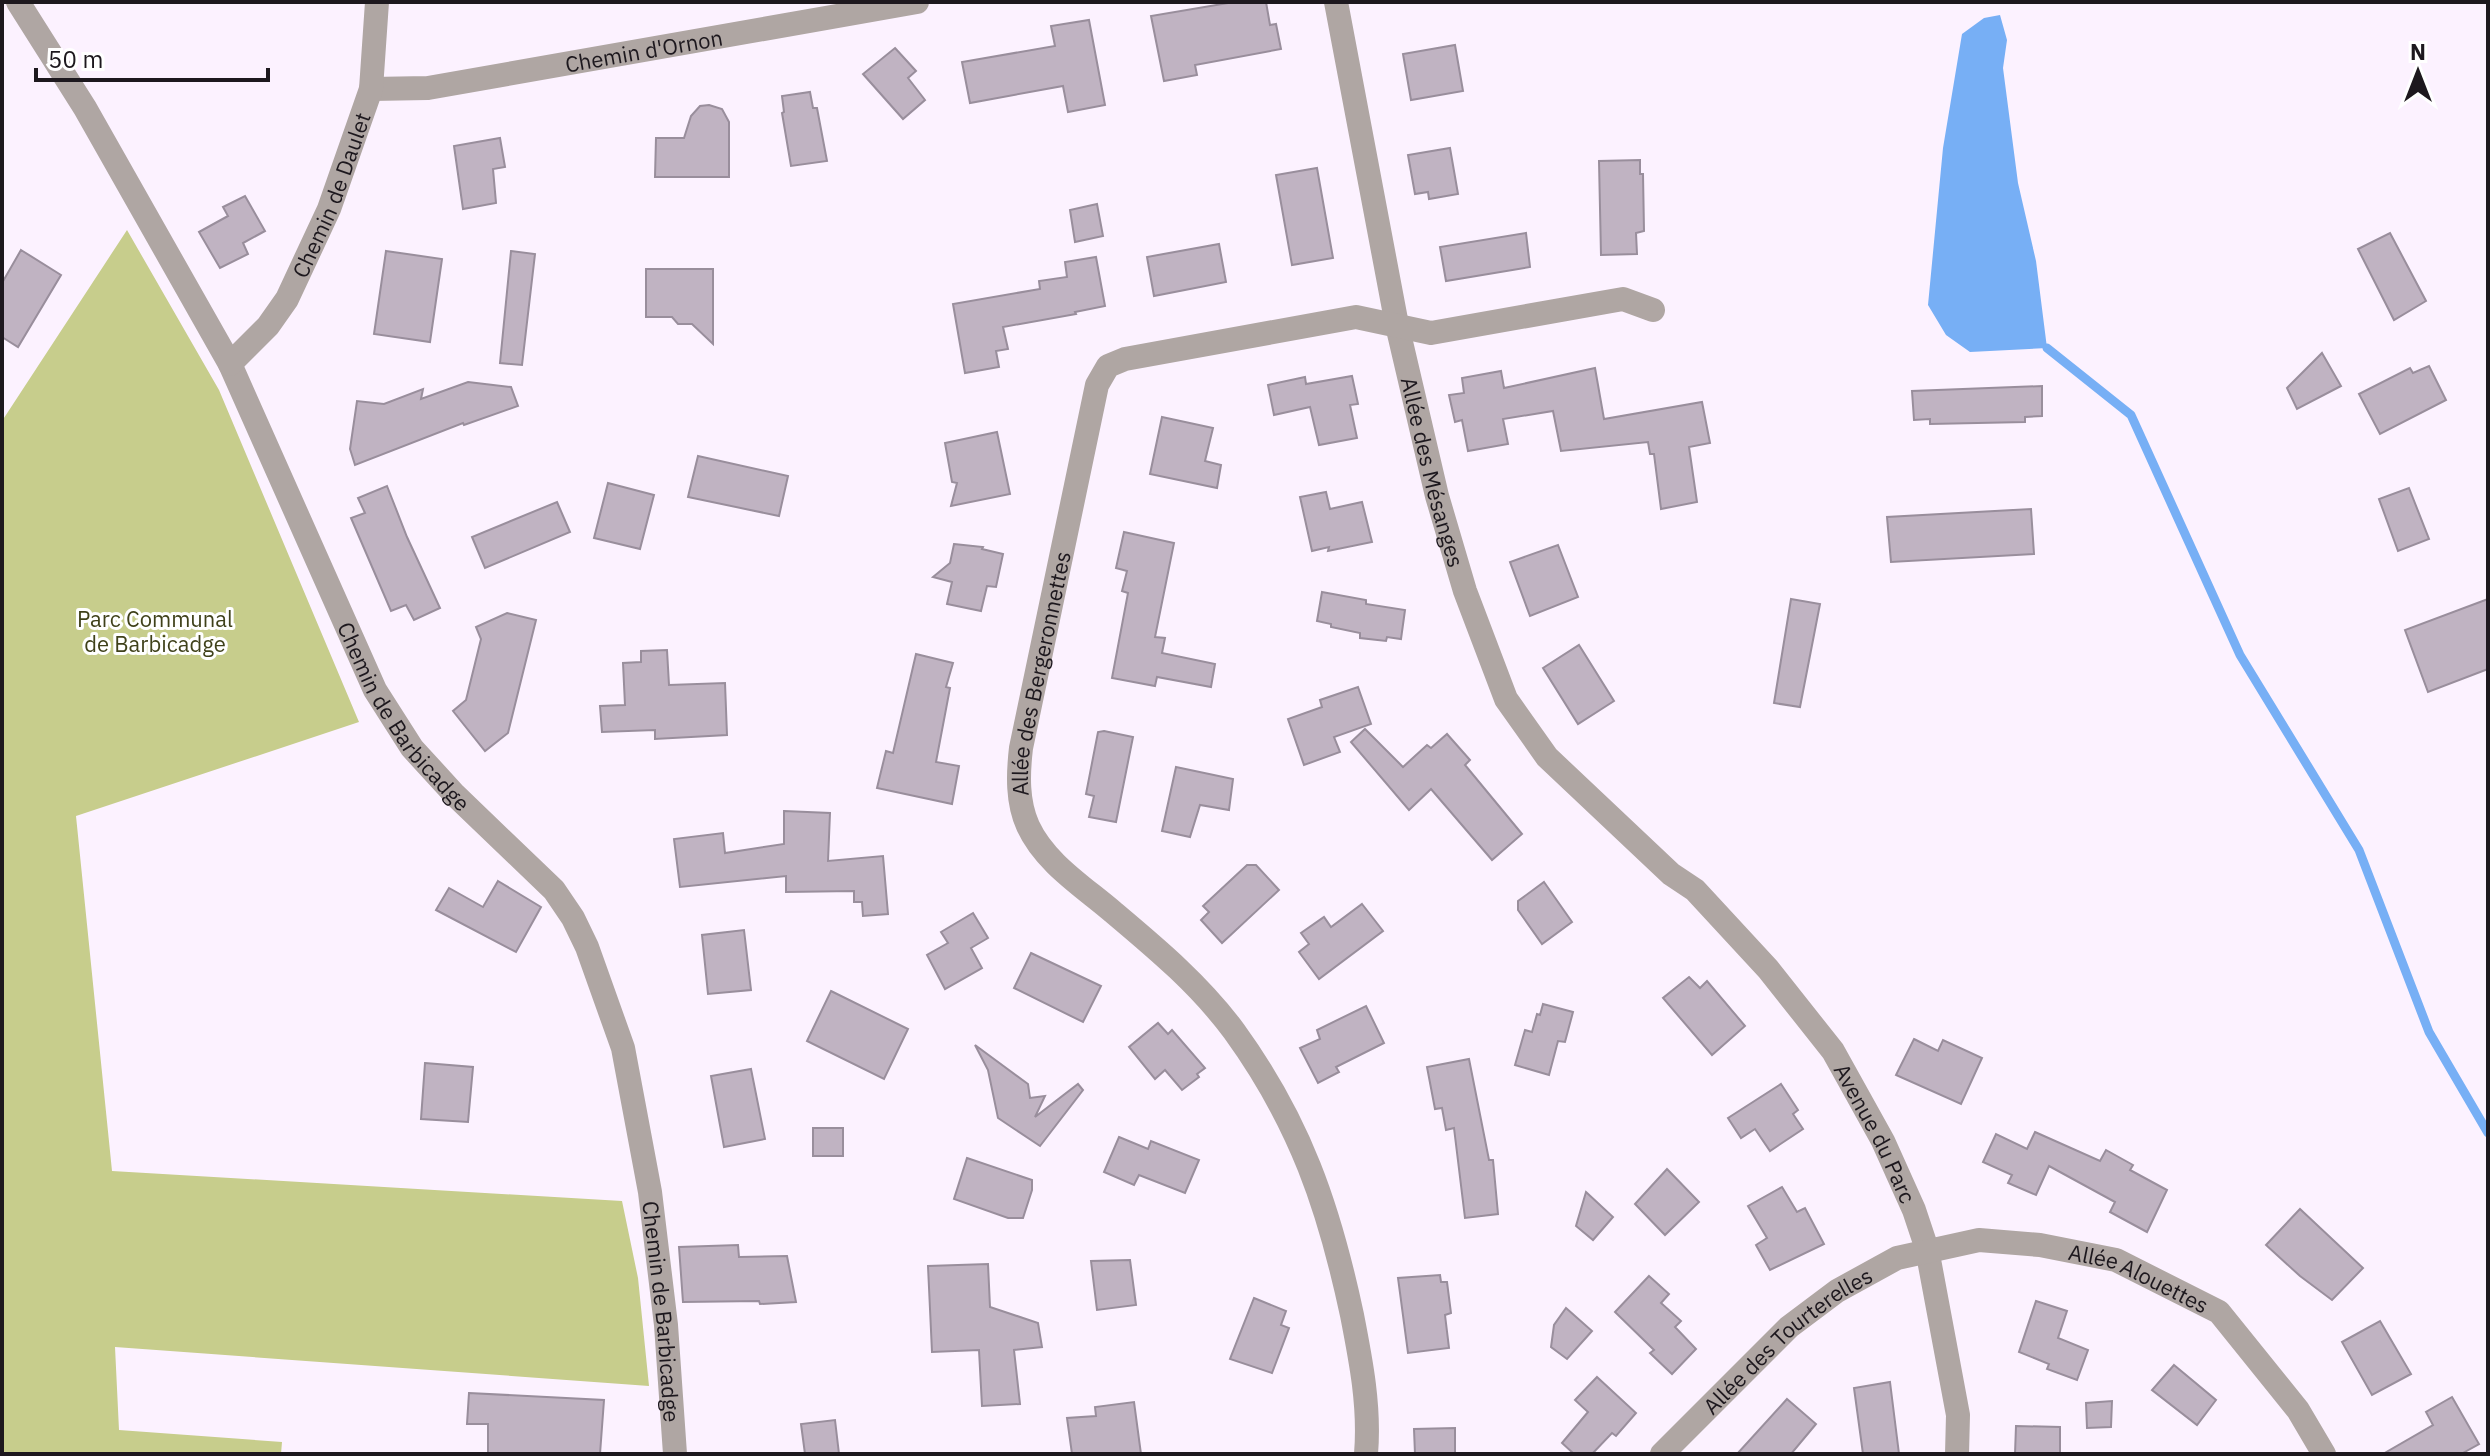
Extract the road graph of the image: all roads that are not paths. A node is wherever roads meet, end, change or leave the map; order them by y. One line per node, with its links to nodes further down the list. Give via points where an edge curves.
1 (18, 2): 8 (street, Chemin de Barbicadge, via 85,108)
2 (377, 2): 5 (street, Chemin de Daulet)
3 (1336, 2): 7 (street, Allée des Mésanges)
4 (905, 3): 5 (street, Chemin d'Ornon, via 428,88)
5 (371, 89): 8 (street, Chemin de Daulet, via 329,209 287,299)
6 (1653, 310): 7 (street, Allée des Bergeronnettes, via 1623,299 1431,333)
7 (1397, 325): 9 (street, Allée des Mésanges, via 1437,496 1465,591 1506,699 1547,757); 13 (street, Allée des Bergeronnettes, via 1356,317 1108,366 1097,385 1019,770 1023,811 1035,838 1062,869 1180,968 1233,1030 1272,1088 1308,1158 1339,1258 1360,1354)
8 (230, 364): 12 (street, Chemin de Barbicadge, via 375,690 412,748 554,890 587,947 623,1048 645,1161 666,1325)
9 (1671, 874): 10 (street, Avenue du Parc, via 1695,890 1768,969 1833,1051 1883,1141)
10 (1927, 1249): 11 (street, Allée Alouettes, via 1979,1240 2116,1260 2219,1312); 14 (street, Allée des Tourterelles, via 1897,1258 1801,1318); 15 (street, Avenue du Parc, via 1958,1415)
11 (2305, 1425): 16 (street); 17 (street, Allée Alouettes)
12 (675, 1454)
13 (1366, 1454)
14 (1662, 1454)
15 (1957, 1454)
16 (2306, 1454)
17 (2324, 1454)

